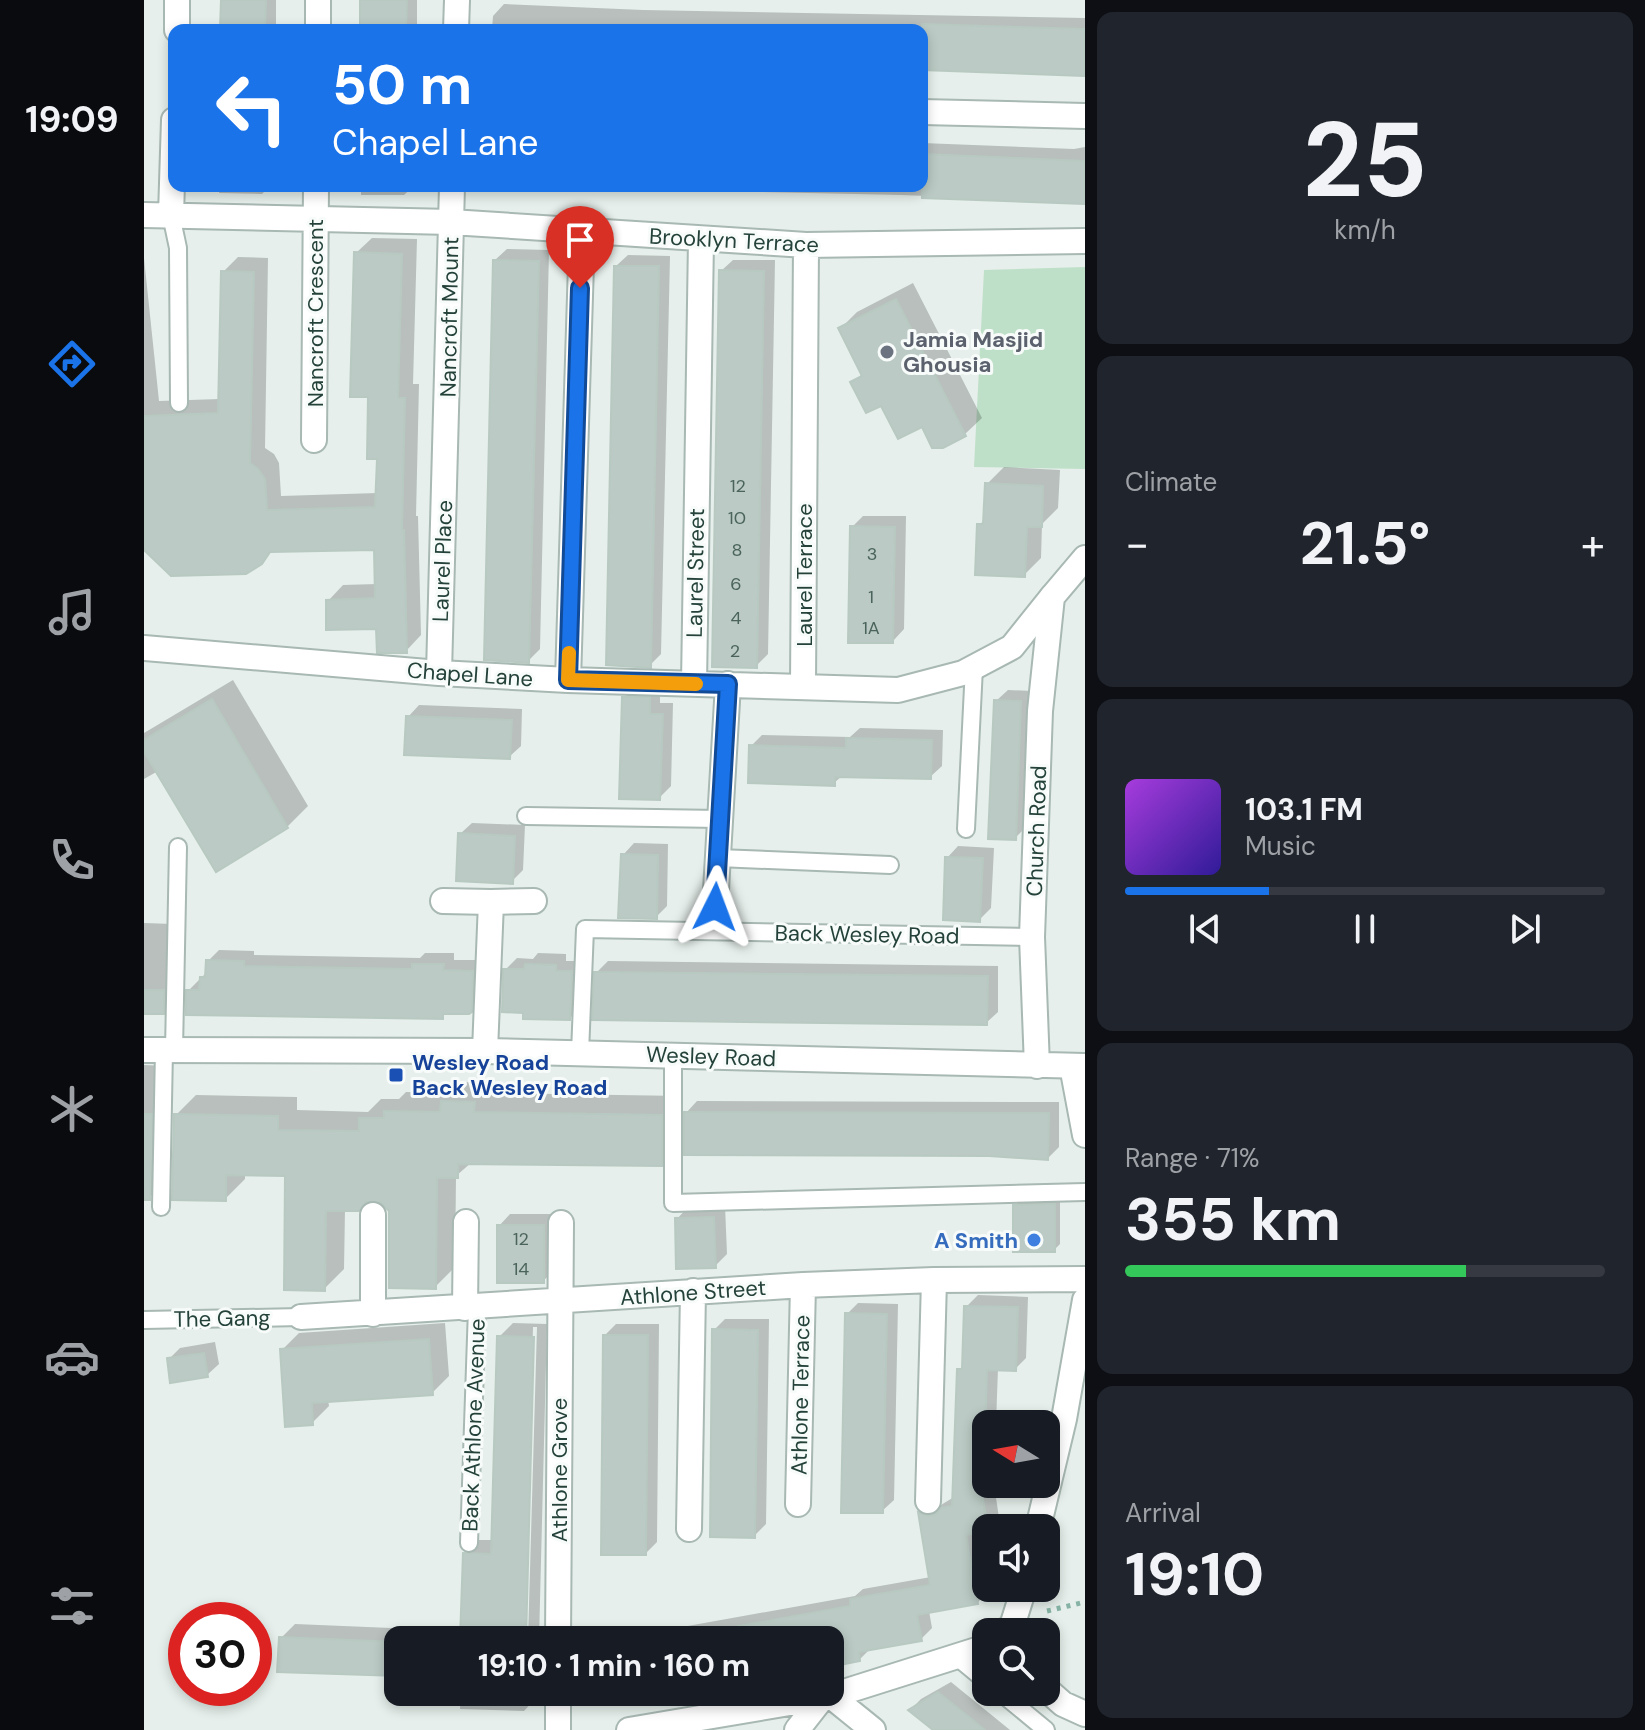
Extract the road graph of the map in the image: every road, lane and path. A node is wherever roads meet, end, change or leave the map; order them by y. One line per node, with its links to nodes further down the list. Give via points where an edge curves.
1 (177, 0): 4 (street)
2 (318, 0): 5 (street)
3 (457, 0): 6 (street)
4 (177, 24)
5 (318, 24)
6 (456, 24)
7 (928, 112): 8 (street)
8 (1085, 116)
9 (172, 192): 13 (street)
10 (316, 192): 14 (street, Nancroft Crescent)
11 (452, 192): 15 (street, Nancroft Mount)
12 (144, 215): 13 (street, Brooklyn Terrace)
13 (171, 215): 14 (street, Brooklyn Terrace); 20 (lane, via 178,248)
14 (315, 217): 15 (street, Brooklyn Terrace); 21 (street, Nancroft Crescent)
15 (451, 222): 16 (street, Brooklyn Terrace); 22 (street, Nancroft Mount)
16 (582, 232): 17 (street, Brooklyn Terrace); 28 (street)
17 (701, 240): 19 (street, Brooklyn Terrace); 29 (street, Laurel Street)
18 (1085, 241): 19 (street, Brooklyn Terrace)
19 (806, 245): 31 (street, Laurel Terrace)
20 (179, 403)
21 (314, 440)
22 (446, 449): 27 (street, Laurel Place)
23 (1085, 558): 24 (street, Chapel Lane)
24 (1052, 597): 26 (street, Chapel Lane, via 1012,647); 42 (street, Church Road, via 1040,711)
25 (144, 648): 27 (street, Chapel Lane)
26 (974, 667): 31 (street, Chapel Lane, via 898,690); 34 (lane)
27 (439, 673): 28 (street, Chapel Lane)
28 (568, 680): 29 (street, Chapel Lane)
29 (694, 684): 30 (street, Chapel Lane)
30 (728, 684): 31 (street, Chapel Lane); 33 (street)
31 (803, 685)
32 (526, 816): 33 (lane)
33 (720, 819): 36 (street)
34 (966, 829)
35 (178, 847): 43 (lane)
36 (718, 858): 37 (lane); 41 (street)
37 (890, 865)
38 (443, 901): 40 (street)
39 (534, 901): 40 (street)
40 (491, 902): 44 (street)
41 (715, 907)
42 (1032, 937): 45 (lane, Back Wesley Road, via 585,929); 47 (street, Church Road)
43 (161, 1050): 44 (street, Wesley Road); 51 (lane)
44 (485, 1051): 45 (street, Wesley Road)
45 (580, 1053): 46 (street, Wesley Road)
46 (673, 1055): 47 (street, Wesley Road); 50 (lane, via 673,1203)
47 (1037, 1066): 48 (street, Wesley Road)
48 (1078, 1066): 49 (street)
49 (1085, 1135)
50 (1085, 1192)
51 (161, 1207)
52 (373, 1215): 62 (street)
53 (466, 1222): 61 (street)
54 (561, 1223): 59 (street, Athlone Grove)
55 (1085, 1279): 56 (street, Athlone Street)
56 (934, 1280): 57 (street, Athlone Street); 66 (street)
57 (803, 1285): 58 (street, Athlone Street); 67 (street, Athlone Terrace)
58 (693, 1291): 59 (street, Athlone Street); 69 (street)
59 (561, 1300): 61 (street, Athlone Street); 71 (street, Athlone Grove)
60 (1085, 1300): 65 (street)
61 (471, 1308): 62 (street, Athlone Street); 70 (lane, Back Athlone Avenue)
62 (373, 1314): 63 (street, Athlone Street)
63 (301, 1317): 64 (lane, The Gang)
64 (144, 1320)
65 (1074, 1419): 68 (street)
66 (928, 1501)
67 (798, 1504)
68 (1043, 1514)
69 (689, 1529)
70 (469, 1543)
71 (558, 1626)
72 (972, 1652): 73 (street)
73 (957, 1657): 74 (lane); 75 (street)
74 (972, 1669)
75 (844, 1692)
76 (1060, 1701): 82 (street)
77 (558, 1706): 83 (street)
78 (772, 1706): 84 (street)
79 (818, 1706): 85 (street)
80 (839, 1706): 86 (street)
81 (1017, 1706): 87 (lane)
82 (1085, 1714)
83 (558, 1730)
84 (629, 1730)
85 (797, 1730)
86 (873, 1730)
87 (1046, 1730)

